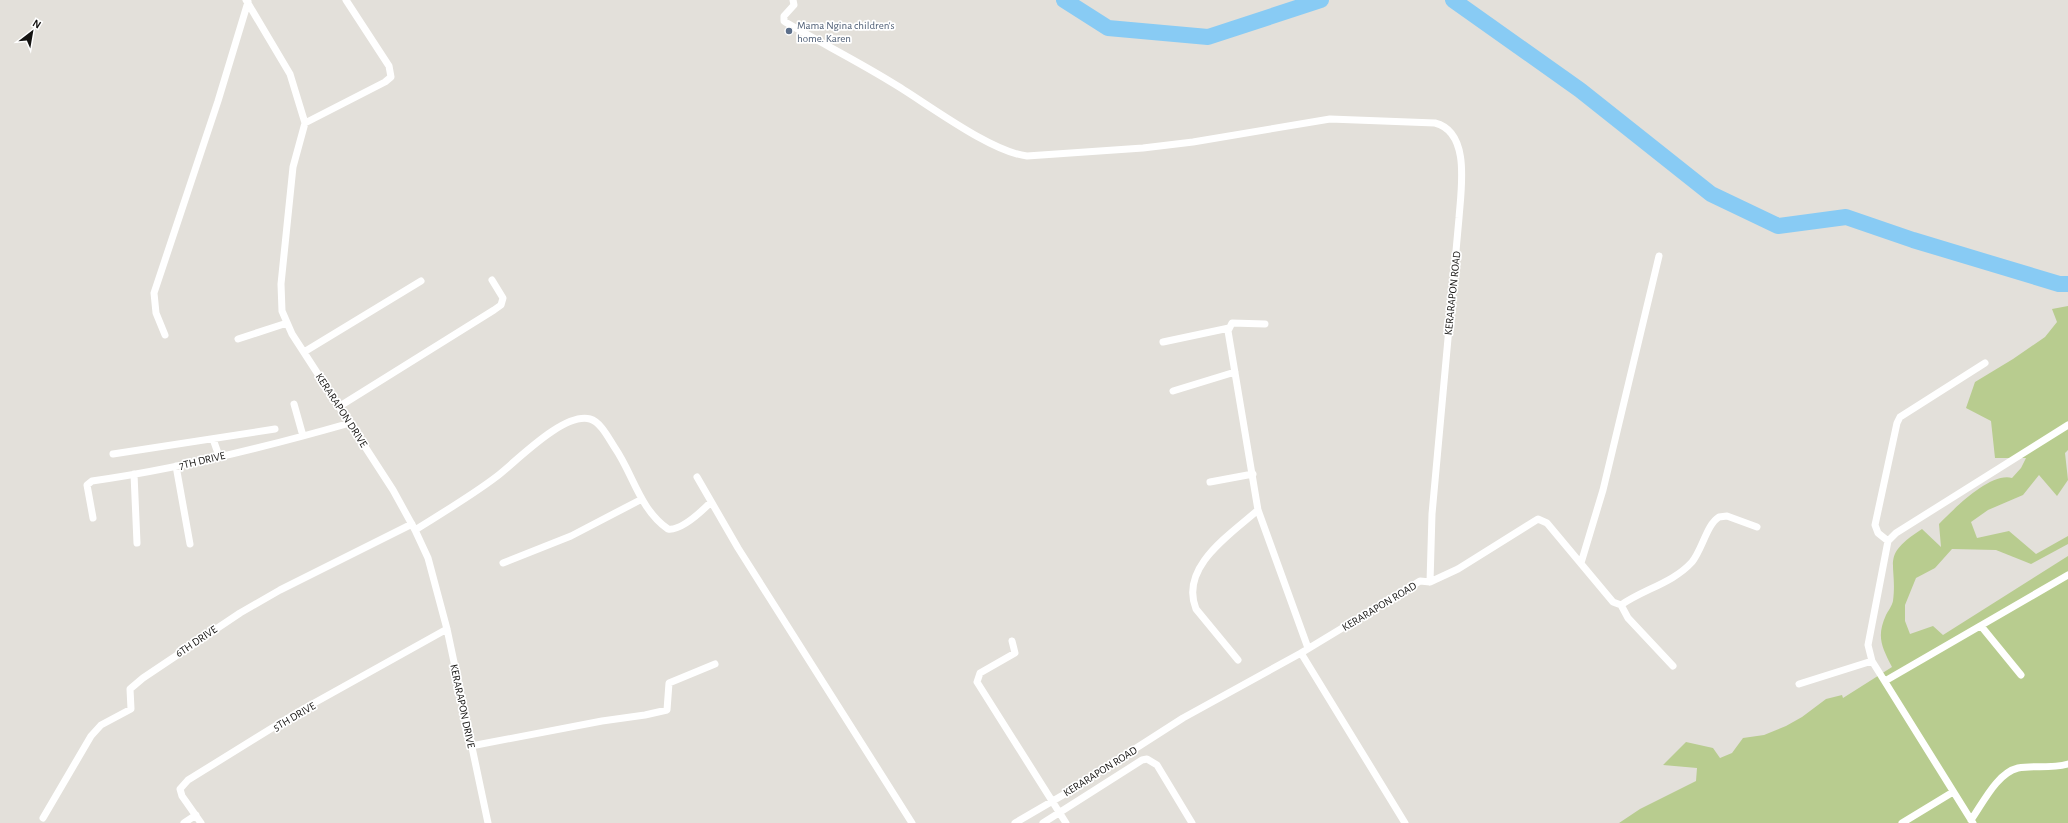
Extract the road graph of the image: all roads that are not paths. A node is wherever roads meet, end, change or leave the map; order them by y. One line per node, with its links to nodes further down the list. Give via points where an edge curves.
1 (346, 0): 4 (street, via 389,66 391,77)
2 (793, 0): 44 (street, KERARAPON ROAD, via 794,5 784,16 784,21 895,84 1001,149 1017,155 1150,147 1330,119 1428,122 1442,124 1449,129 1460,152 1459,218 1433,507)
3 (247, 1): 4 (street, via 290,74); 11 (street, via 192,181 154,293 156,313)
4 (305, 123): 8 (street, KERARAPON DRIVE, via 293,167 282,269 281,299)
5 (1659, 256): 42 (street, via 1603,490)
6 (492, 280): 19 (street, via 503,298 501,305)
7 (421, 281): 14 (street)
8 (287, 323): 12 (street); 14 (street, KERARAPON DRIVE)
9 (1265, 324): 10 (street, via 1232,323)
10 (1229, 328): 13 (street); 16 (street)
11 (165, 335)
12 (238, 339)
13 (1162, 342)
14 (304, 352): 19 (street, KERARAPON DRIVE)
15 (1985, 363): 38 (street, via 1900,417 1875,525 1878,532)
16 (1235, 372): 17 (street); 29 (street)
17 (1173, 391)
18 (294, 404): 23 (street)
19 (340, 406): 20 (street, KERARAPON DRIVE)
20 (350, 423): 23 (street, 7TH DRIVE); 36 (street, KERARAPON DRIVE)
21 (2068, 425): 38 (street, via 1908,524)
22 (275, 429): 24 (street)
23 (303, 436): 26 (street, 7TH DRIVE)
24 (213, 439): 25 (street); 26 (street)
25 (113, 454)
26 (219, 456): 27 (street, 7TH DRIVE)
27 (176, 466): 28 (street, 7TH DRIVE); 40 (street)
28 (134, 474): 35 (street, 7TH DRIVE, via 88,482); 39 (street)
29 (1253, 474): 31 (street); 34 (street)
30 (697, 477): 33 (street)
31 (1210, 482)
32 (642, 498): 33 (street, via 664,526 671,529 679,527); 36 (street, via 618,452 600,426 592,420 584,419 571,422 553,432 496,477); 41 (street, via 571,536)
33 (711, 502): 69 (street)
34 (1258, 510): 49 (street); 51 (street, via 1206,558 1193,582 1192,594 1196,609)
35 (93, 518)
36 (414, 527): 47 (street, KERARAPON DRIVE, via 430,564); 64 (street, 6TH DRIVE, via 287,587 240,613 143,678 130,689 131,709 101,725 90,736)
37 (1757, 527): 45 (street, via 1727,516 1718,517 1696,556 1686,567 1675,576)
38 (1888, 541): 52 (street, via 1868,645)
39 (137, 543)
40 (190, 544)
41 (503, 562)
42 (1581, 563): 44 (street, via 1547,523 1538,519 1458,569); 45 (street, via 1613,602)
43 (2068, 575): 46 (street)
44 (1430, 582): 49 (street, KERARAPON ROAD, via 1420,581)
45 (1621, 605): 54 (street, via 1628,618)
46 (1981, 626): 55 (street); 56 (street)
47 (447, 629): 58 (street, KERARAPON DRIVE); 63 (street, 5TH DRIVE, via 298,712 188,780 182,786 181,793)
48 (1012, 641): 61 (street, via 1015,653 980,673 977,682)
49 (1308, 648): 50 (street, KERARAPON ROAD)
50 (1301, 653): 61 (street, KERARAPON ROAD, via 1183,718); 74 (street)
51 (1238, 660)
52 (1872, 660): 56 (street); 57 (street)
53 (715, 664): 58 (street, via 669,683 667,710)
54 (1673, 666)
55 (2021, 675)
56 (1885, 681): 60 (street)
57 (1798, 684)
58 (471, 746): 68 (street, KERARAPON DRIVE)
59 (2068, 764): 65 (street, via 2057,767 2019,768 2009,772 2000,780)
60 (1953, 792): 65 (street); 75 (street)
61 (1052, 801): 62 (street); 70 (street, KERARAPON ROAD)
62 (1060, 813): 71 (street); 72 (street); 73 (street, via 1147,759 1157,765)
63 (196, 815): 66 (street); 67 (street, 5TH DRIVE)
64 (44, 818)
65 (1972, 822)
66 (184, 823)
67 (202, 823)
68 (488, 823)
69 (912, 823)
70 (1015, 823)
71 (1043, 823)
72 (1066, 823)
73 (1192, 823)
74 (1406, 823)
75 (1902, 823)

